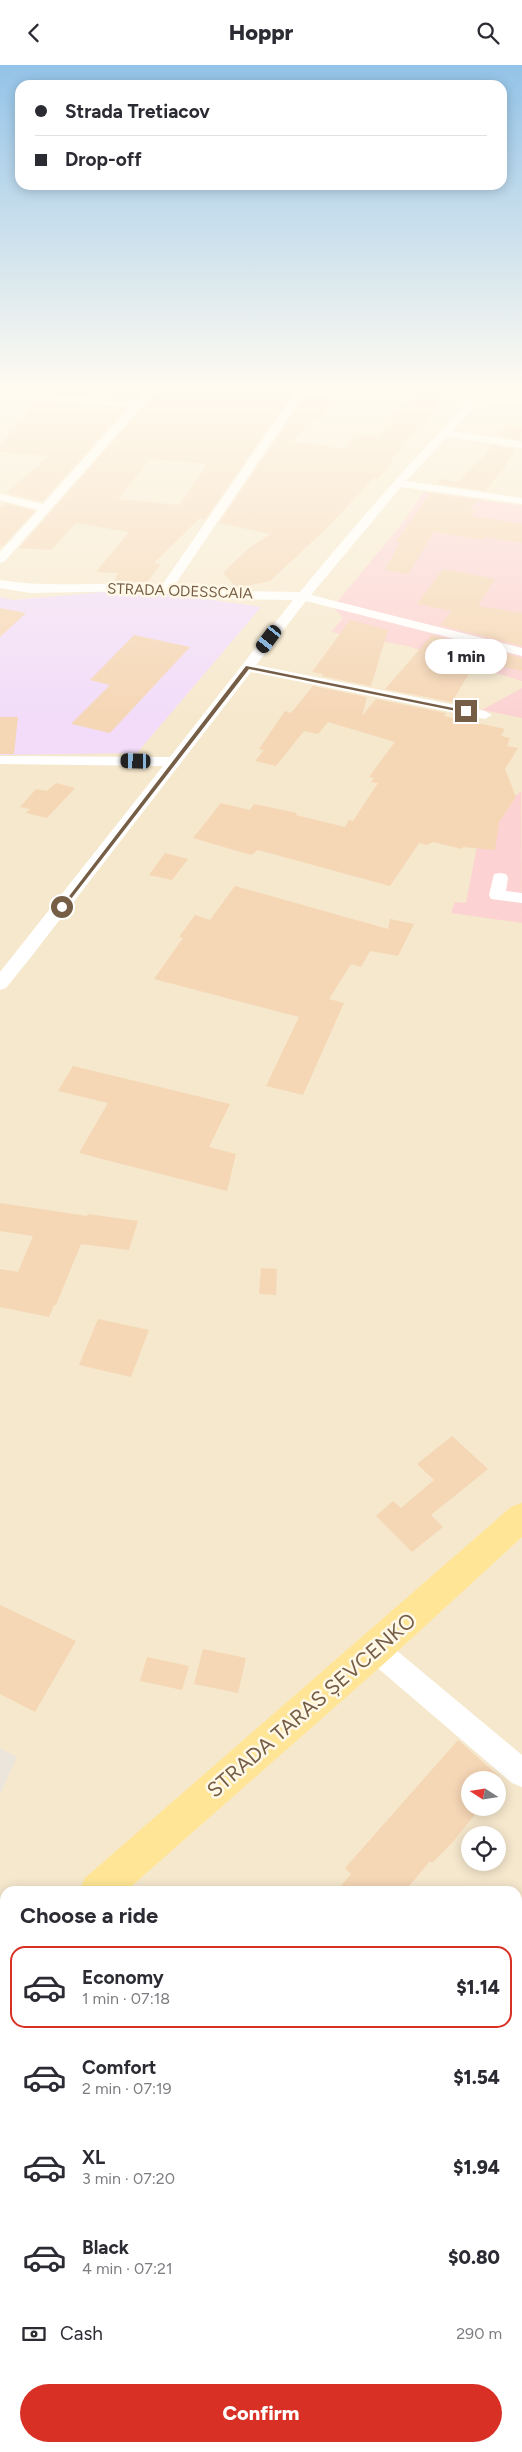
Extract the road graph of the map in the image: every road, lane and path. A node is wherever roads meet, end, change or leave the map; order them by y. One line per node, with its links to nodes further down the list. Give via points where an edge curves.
1 (6, 498): 7 (street)
2 (54, 498): 7 (street)
3 (228, 498): 10 (street)
4 (385, 498): 11 (street)
5 (504, 498): 6 (street)
6 (522, 501)
7 (45, 508): 8 (street)
8 (0, 559)
9 (0, 584): 10 (street, STRADA ODESSCAIA, via 30,589)
10 (166, 588): 11 (street, STRADA ODESSCAIA, via 229,595)
11 (301, 596): 12 (street, STRADA ODESSCAIA); 13 (street)
12 (520, 651)
13 (247, 667): 14 (street); 16 (street)
14 (485, 715)
15 (0, 760): 16 (street)
16 (174, 762): 19 (street)
17 (500, 878): 18 (street, via 498,895)
18 (522, 898)
19 (0, 984)
20 (522, 1517): 21 (main road, STRADA TARAS ȘEVCENKO)
21 (375, 1649): 22 (street); 23 (main road, STRADA TARAS ȘEVCENKO)
22 (522, 1773)
23 (104, 1886)

